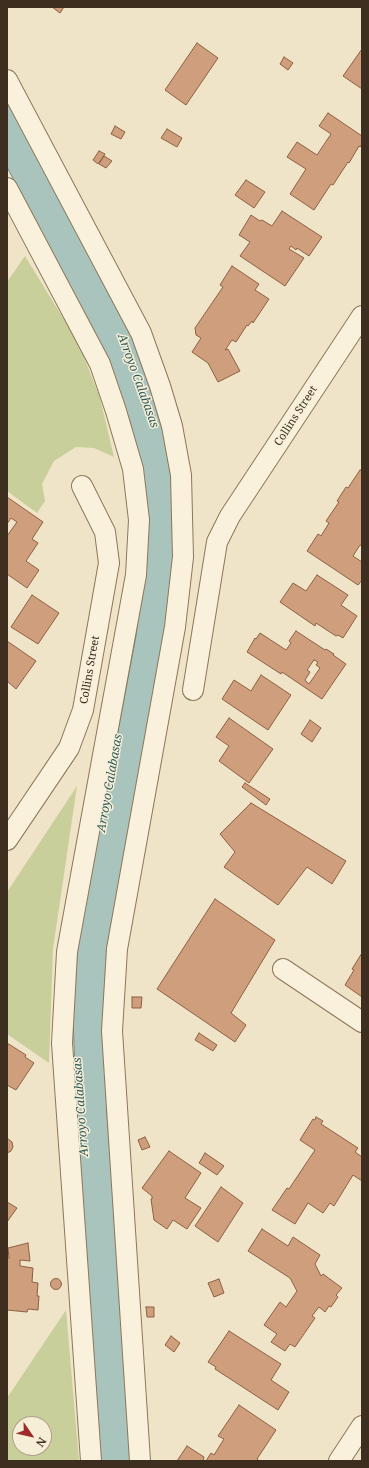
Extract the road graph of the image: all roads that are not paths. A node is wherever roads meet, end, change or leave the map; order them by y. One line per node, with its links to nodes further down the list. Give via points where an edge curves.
1 (7, 80): 11 (street, via 141,333 172,426 180,475 183,557 175,628 116,949 112,1031)
2 (7, 188): 10 (street, via 100,364 133,469 138,520 136,575 65,974 62,1042)
3 (362, 316): 5 (street, Collins Street, via 230,516 217,542)
4 (82, 486): 6 (street, Collins Street, via 105,532 109,562 83,710 69,748)
5 (193, 690)
6 (7, 840)
7 (283, 969): 8 (street)
8 (362, 1022)
9 (362, 1426): 12 (street)
10 (91, 1461)
11 (140, 1461)
12 (340, 1461)

